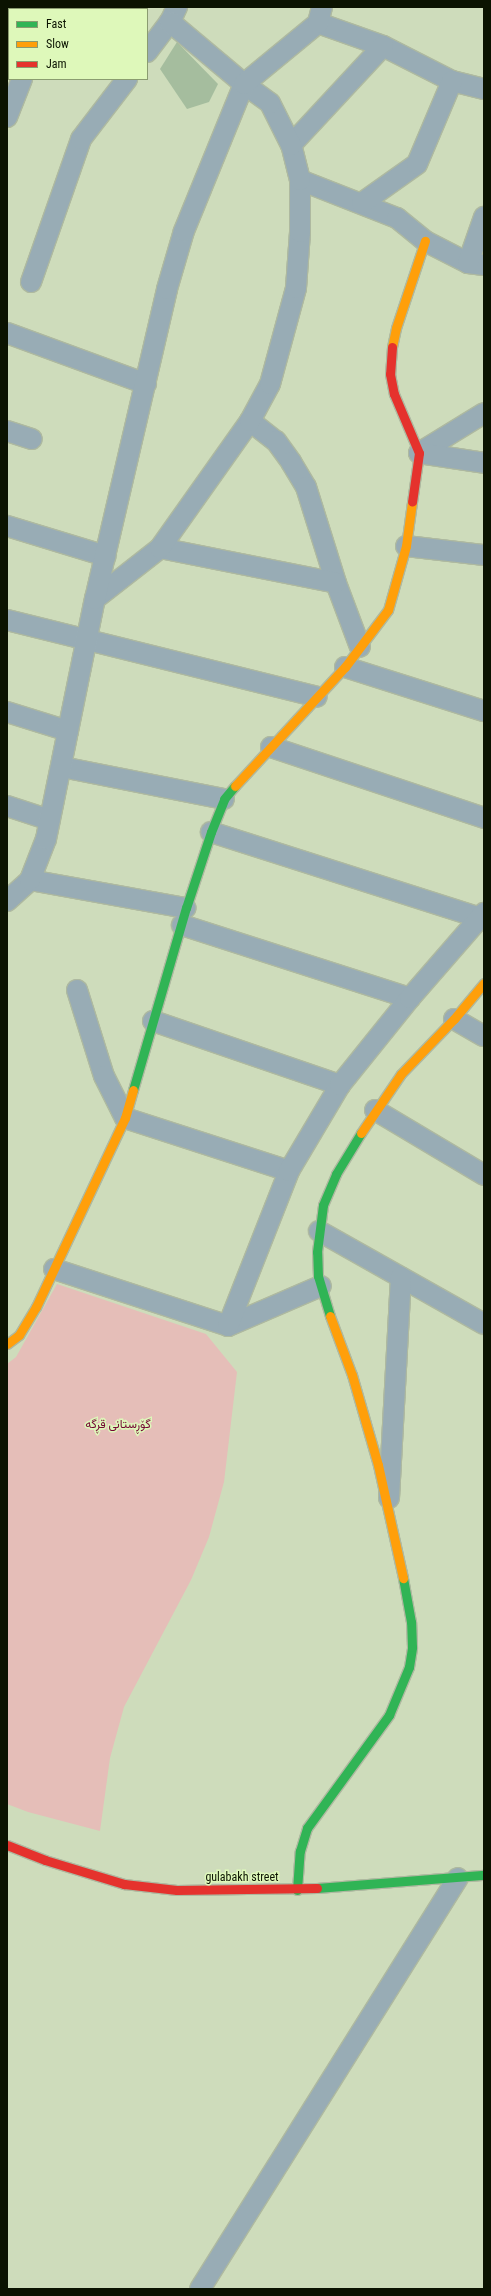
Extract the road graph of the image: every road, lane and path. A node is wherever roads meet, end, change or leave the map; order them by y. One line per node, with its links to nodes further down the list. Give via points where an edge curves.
1 (174, 14): 4 (street); 8 (street)
2 (320, 15): 3 (street); 8 (street)
3 (383, 46): 7 (street); 11 (street)
4 (148, 51)
5 (22, 80): 10 (street)
6 (126, 80): 17 (street, via 81,139)
7 (452, 81): 9 (street); 13 (street, via 417,164)
8 (244, 84): 11 (street, via 270,103); 19 (street, via 184,231 167,289)
9 (484, 89)
10 (7, 117)
11 (291, 145): 12 (street)
12 (300, 180): 13 (street); 21 (street, via 296,288 270,384)
13 (362, 203): 15 (street, via 397,218)
14 (484, 217): 16 (street)
15 (425, 241): 16 (street); 24 (street, via 396,328 390,374 394,394)
16 (476, 264)
17 (32, 282)
18 (7, 333): 19 (street)
19 (146, 384): 30 (street)
20 (484, 413): 24 (street)
21 (250, 422): 28 (street); 31 (street, via 276,442 306,487)
22 (7, 431): 23 (street)
23 (32, 438)
24 (419, 453): 25 (street); 27 (street)
25 (484, 463)
26 (7, 526): 30 (street)
27 (406, 546): 29 (street); 35 (street, via 388,610)
28 (160, 548): 31 (street); 32 (street)
29 (484, 555)
30 (106, 556): 32 (street)
31 (336, 583): 35 (street)
32 (96, 599): 34 (street)
33 (7, 620): 34 (street)
34 (86, 639): 37 (street); 40 (street)
35 (360, 648): 36 (street)
36 (345, 667): 37 (street); 38 (street)
37 (317, 697): 41 (street)
38 (484, 711)
39 (7, 712): 40 (street)
40 (68, 731): 42 (street)
41 (271, 747): 43 (street); 45 (street)
42 (62, 768): 43 (street); 46 (street)
43 (224, 799): 47 (street)
44 (7, 806): 46 (street)
45 (484, 818)
46 (50, 820): 48 (street)
47 (211, 832): 50 (street); 51 (street)
48 (30, 880): 49 (street); 50 (street)
49 (7, 901)
50 (184, 916): 54 (street); 56 (street)
51 (482, 916): 54 (street)
52 (484, 983): 55 (street)
53 (77, 990): 60 (street, via 104,1076)
54 (410, 998): 58 (street)
55 (454, 1019): 57 (street); 59 (street, via 401,1074)
56 (153, 1021): 58 (street); 60 (street)
57 (484, 1036)
58 (340, 1086): 61 (street)
59 (375, 1110): 62 (street); 63 (street, via 336,1174 323,1205)
60 (124, 1118): 61 (street); 64 (street)
61 (289, 1170): 68 (street)
62 (484, 1175)
63 (319, 1231): 65 (street); 66 (street, via 317,1252)
64 (54, 1269): 68 (street); 69 (street, via 19,1335)
65 (401, 1277): 67 (street); 70 (street)
66 (321, 1286): 68 (street); 70 (street, via 352,1375 378,1465)
67 (484, 1324)
68 (228, 1326)
69 (7, 1344)
70 (388, 1512): 74 (street, via 411,1622 412,1647 409,1668 389,1715 307,1828 300,1850)
71 (7, 1845): 74 (street, gulabakh street, via 45,1860 124,1884 178,1890)
72 (484, 1875): 73 (street, gulabakh street)
73 (458, 1878): 74 (street, gulabakh street); 75 (street)
74 (297, 1890)
75 (200, 2289)

